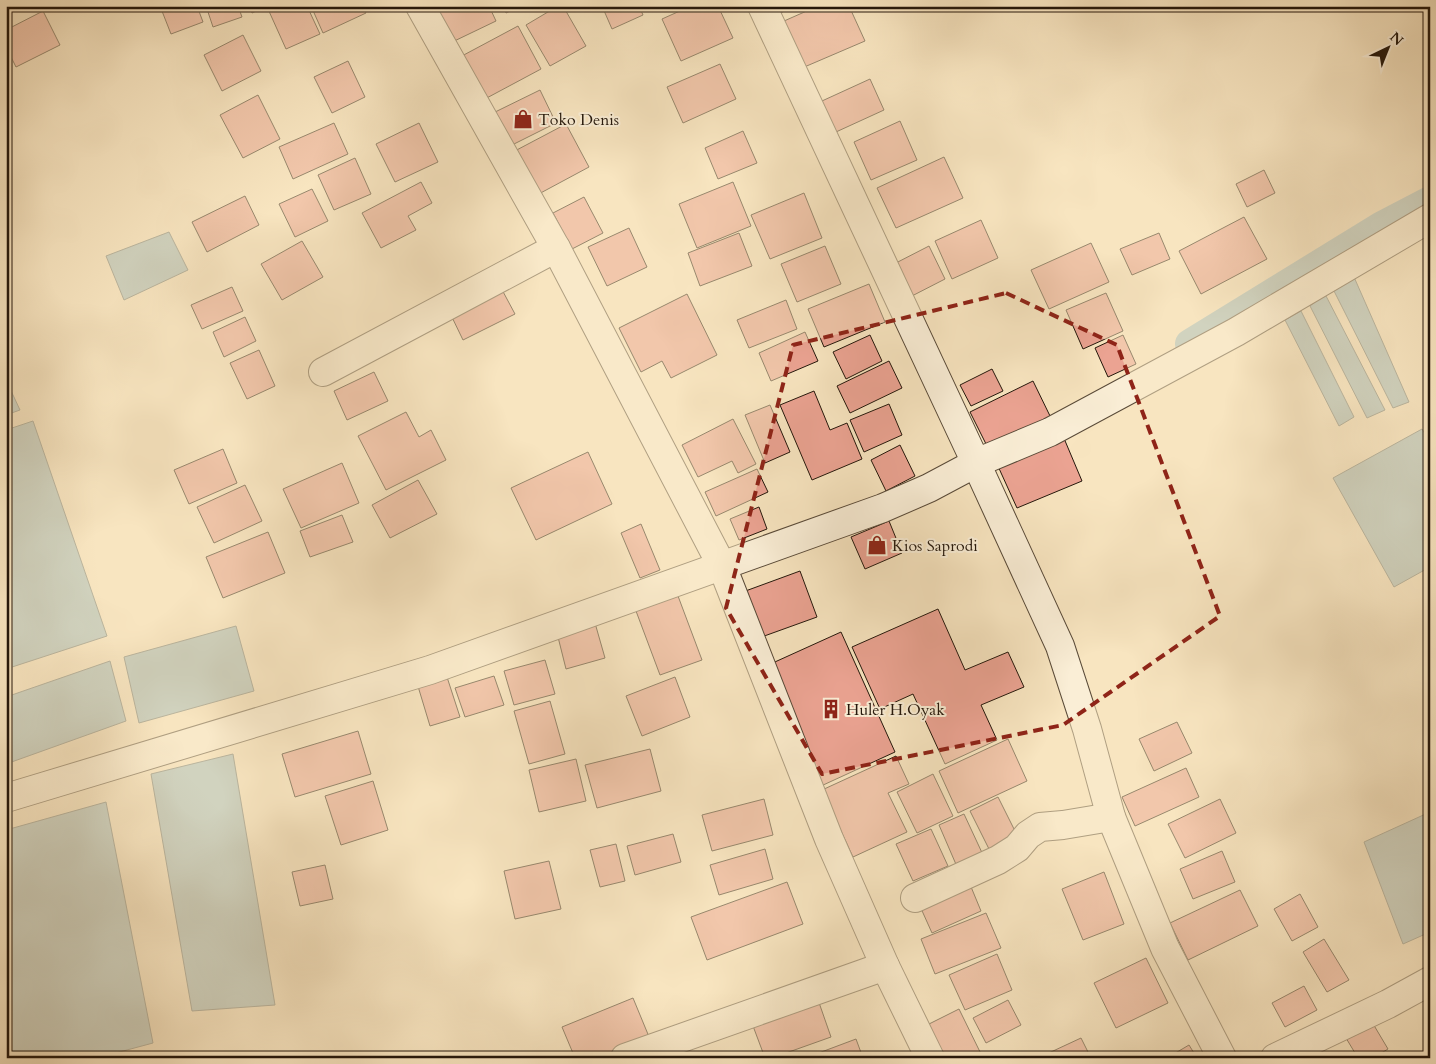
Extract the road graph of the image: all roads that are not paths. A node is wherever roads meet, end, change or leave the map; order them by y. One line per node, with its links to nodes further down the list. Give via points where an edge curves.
1 (420, 6): 4 (street)
2 (762, 6): 6 (street)
3 (1430, 218): 6 (street, via 1236,332 1050,432)
4 (556, 248): 5 (street); 7 (street)
5 (323, 372)
6 (976, 463): 7 (street, via 883,508); 9 (street, via 1060,646)
7 (722, 566): 8 (street, via 430,670); 11 (street, via 828,839)
8 (6, 798)
9 (1111, 817): 10 (street, via 1040,827 998,860); 15 (street, via 1165,948)
10 (915, 898)
11 (885, 966): 13 (street); 14 (street)
12 (1430, 981): 16 (street)
13 (626, 1058)
14 (930, 1058)
15 (1222, 1058)
16 (1275, 1058)

